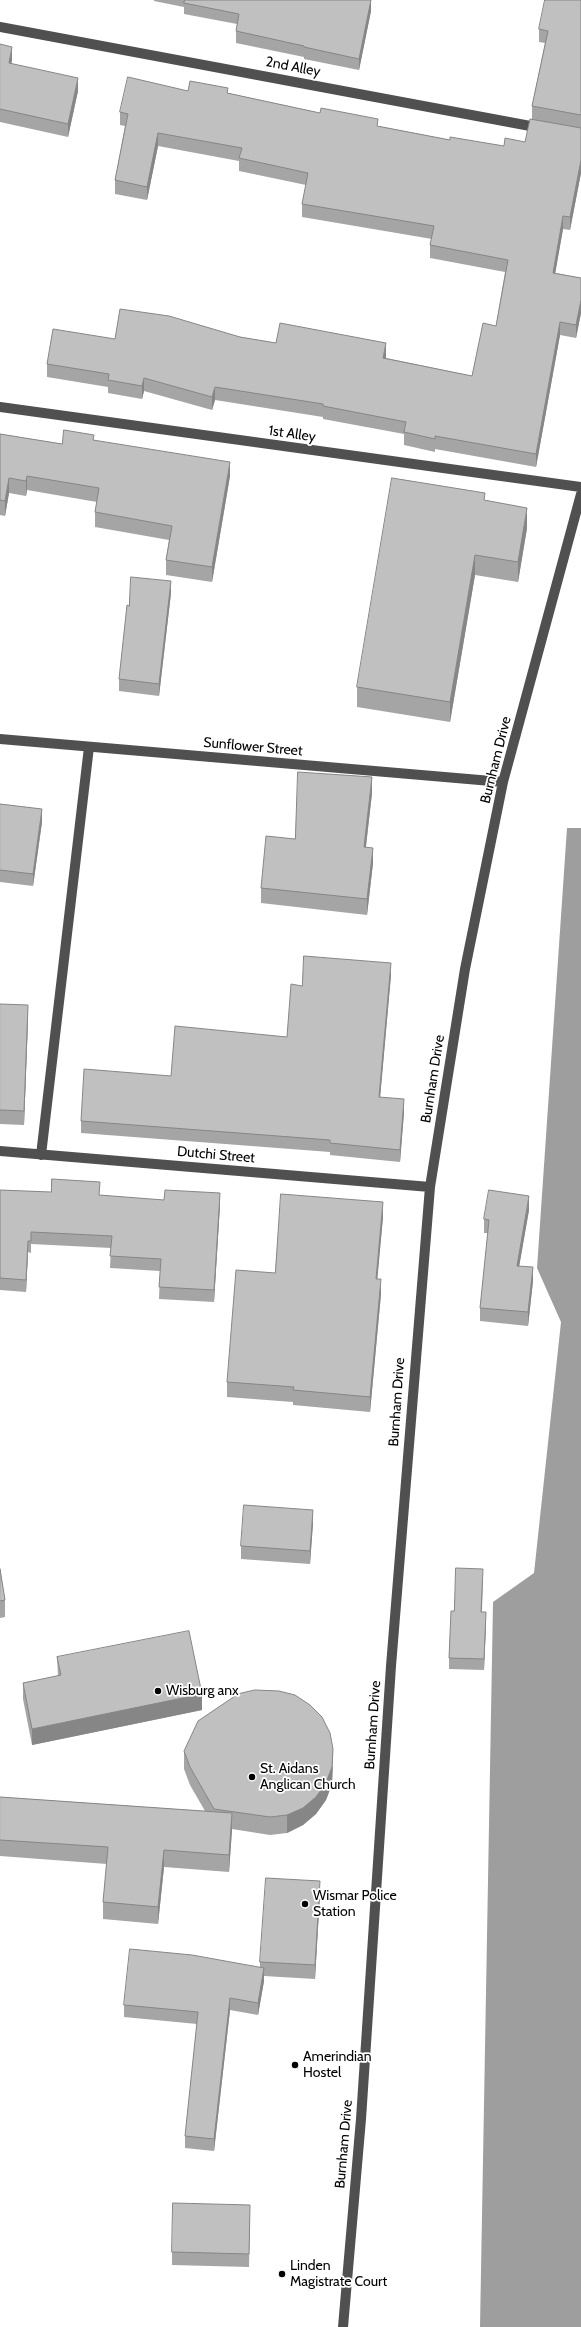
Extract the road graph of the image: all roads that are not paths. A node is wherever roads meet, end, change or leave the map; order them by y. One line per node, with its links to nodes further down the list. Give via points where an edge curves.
1 (0, 27): 2 (street, 2nd Alley)
2 (550, 129)
3 (0, 407): 4 (street, 1st Alley)
4 (581, 487)
5 (581, 494): 8 (street, Burnham Drive)
6 (0, 740): 7 (street, Sunflower Street)
7 (89, 747): 8 (street, Sunflower Street); 10 (street)
8 (503, 782): 11 (street, Burnham Drive, via 465,968)
9 (0, 1151): 10 (street, Dutchi Street)
10 (41, 1155): 11 (street, Dutchi Street)
11 (430, 1187): 12 (street, Burnham Drive, via 392,1650 361,2111)
12 (343, 2327)

